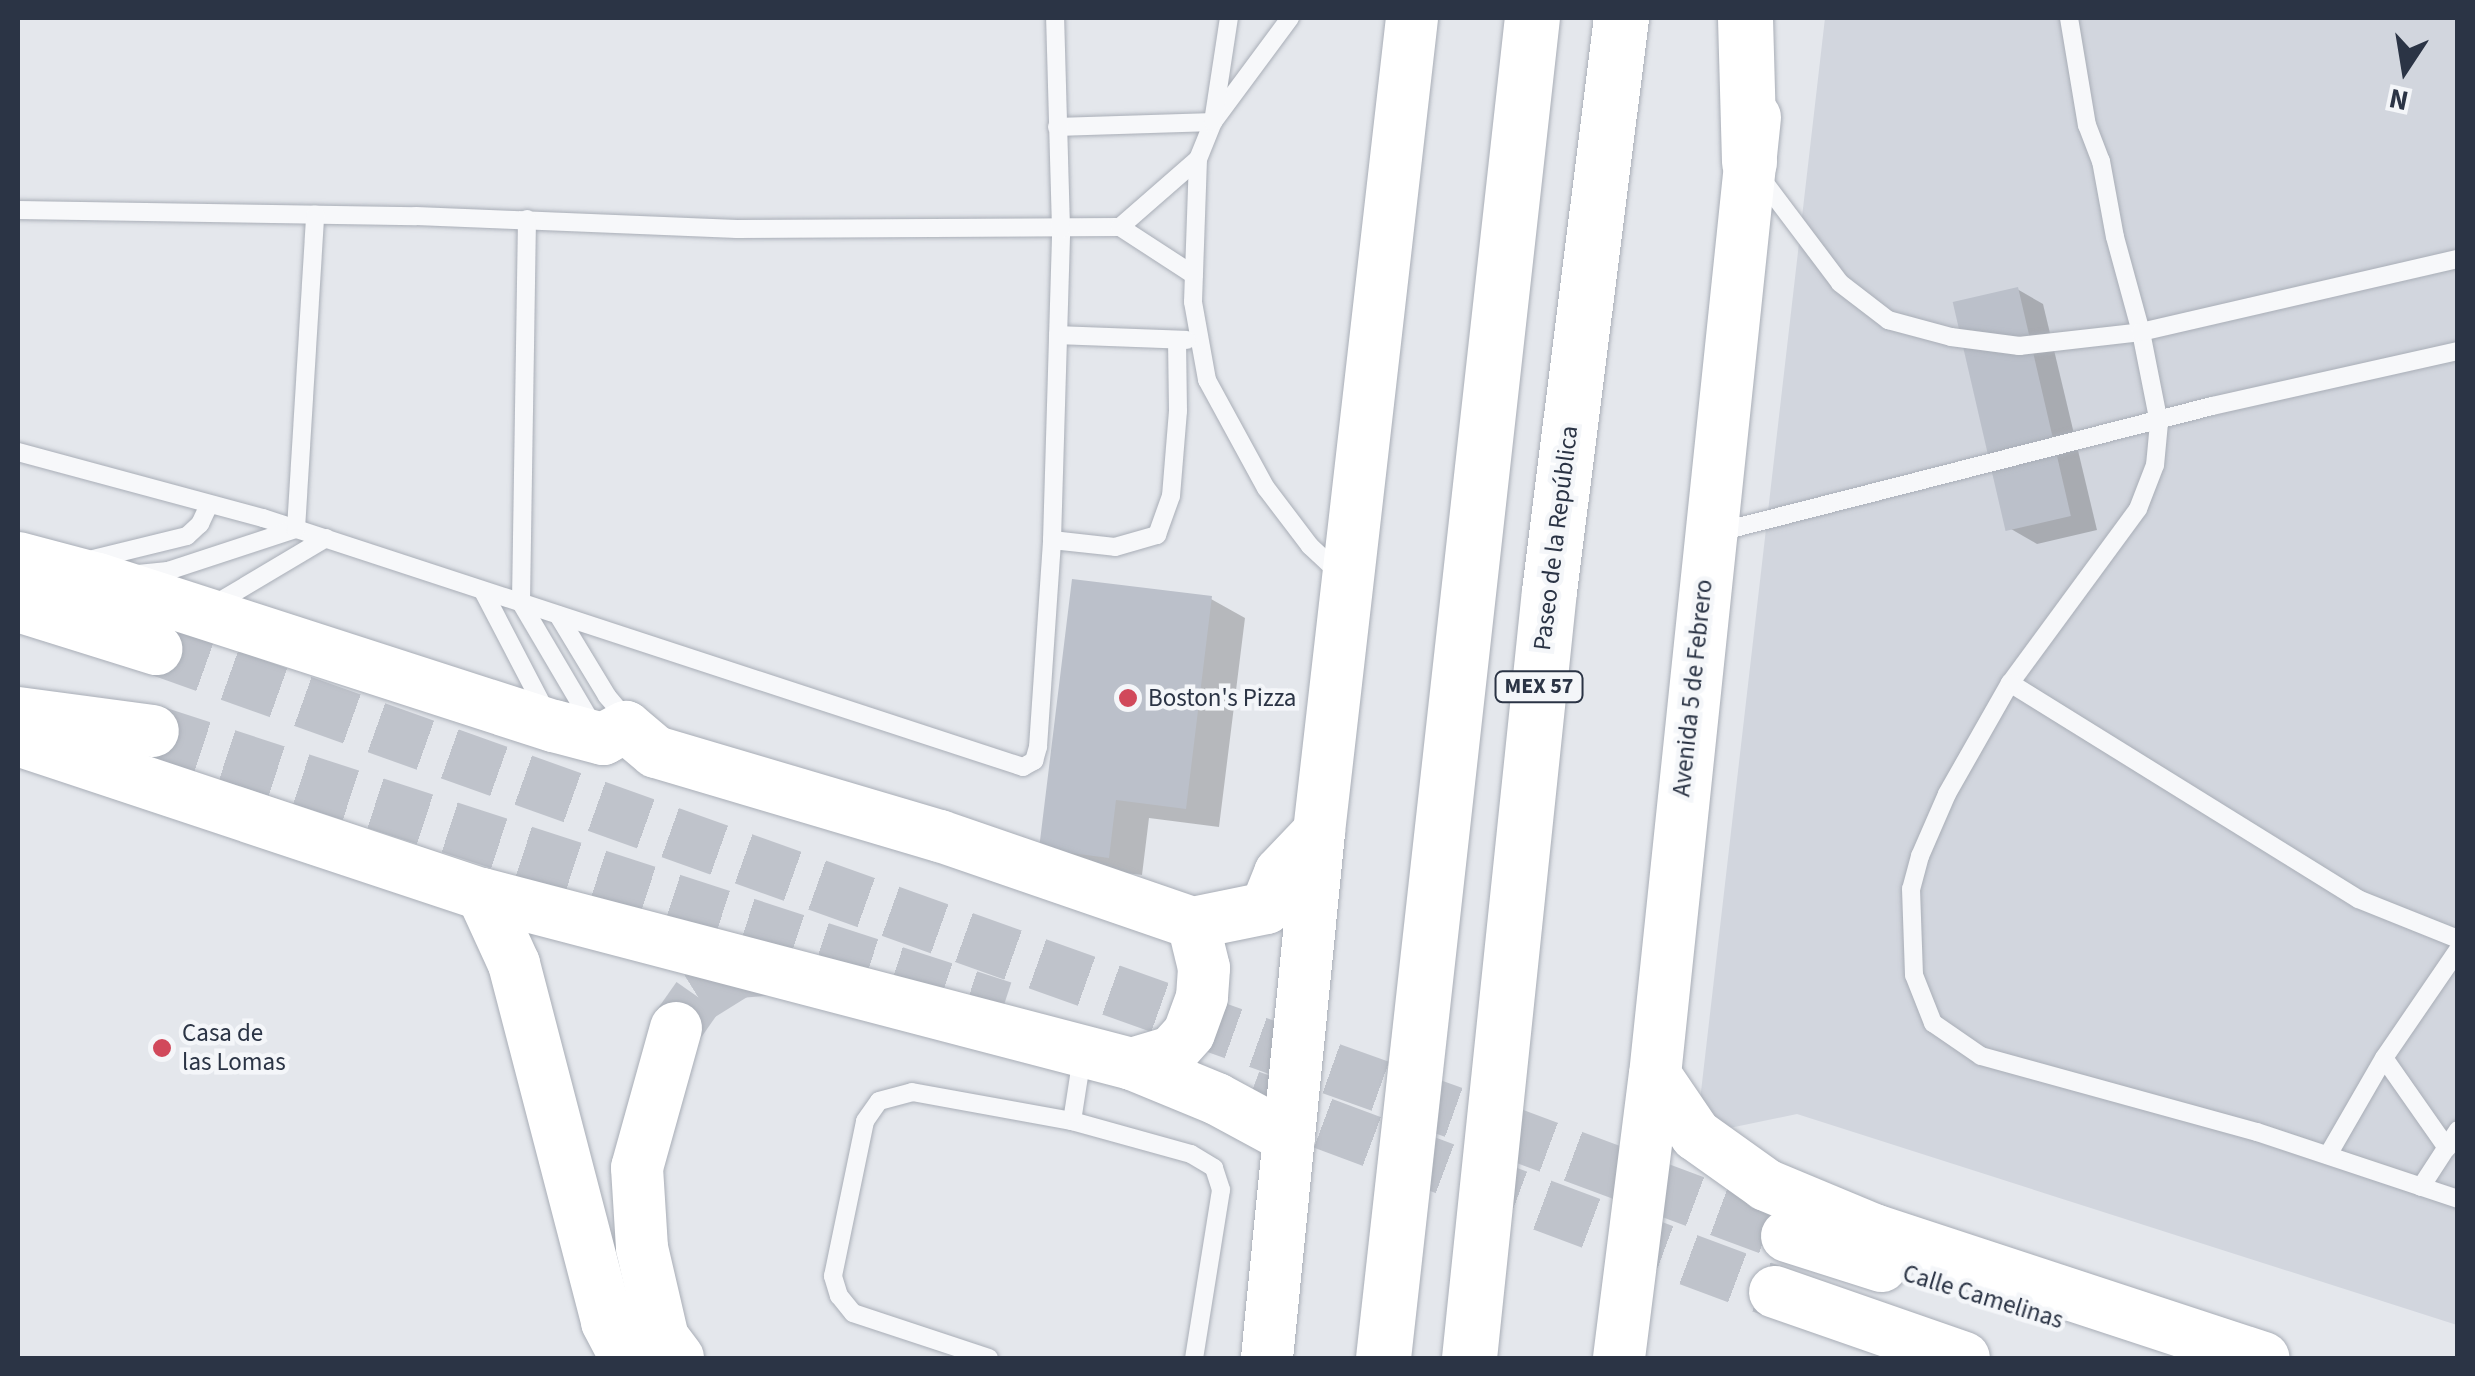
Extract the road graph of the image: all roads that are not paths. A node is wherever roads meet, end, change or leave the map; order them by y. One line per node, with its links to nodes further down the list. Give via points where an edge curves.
1 (1055, 18): 11 (lane)
2 (1229, 18): 10 (lane)
3 (1290, 18): 10 (lane)
4 (1412, 18): 34 (main road)
5 (1532, 18): 71 (highway, MEX 57)
6 (1621, 18): 72 (highway, Paseo de la República / MEX 57, via 1549,591)
7 (1745, 18): 13 (highway)
8 (1766, 18): 13 (main road, Avenida 5 de Febrero)
9 (2069, 18): 21 (lane, via 2087,125)
10 (1213, 122): 11 (lane); 12 (lane)
11 (1057, 126): 18 (lane)
12 (1198, 160): 17 (lane); 20 (lane)
13 (1750, 162): 21 (lane, via 1840,283 1888,320 1951,338 2019,346); 30 (main road, Avenida 5 de Febrero)
14 (18, 210): 15 (lane)
15 (315, 215): 16 (lane); 29 (lane)
16 (527, 220): 18 (lane, via 737,229); 36 (lane)
17 (1120, 227): 18 (lane); 20 (lane)
18 (1061, 229): 22 (lane)
19 (2458, 259): 21 (lane)
20 (1194, 276): 24 (lane)
21 (2141, 332): 26 (lane)
22 (1058, 335): 23 (lane); 32 (lane)
23 (1177, 340): 24 (lane); 32 (lane, via 1171,496 1157,534 1114,547)
24 (1197, 340): 34 (lane, via 1206,380 1266,488 1310,546)
25 (2458, 351): 26 (lane)
26 (2159, 423): 30 (lane); 41 (lane, via 2155,464 2138,509)
27 (18, 452): 28 (lane)
28 (208, 505): 29 (lane); 33 (lane, via 187,536)
29 (296, 529): 31 (lane); 33 (lane, via 168,570)
30 (1708, 534): 56 (main road, Avenida 5 de Febrero)
31 (326, 538): 35 (lane); 38 (lane)
32 (1052, 540): 39 (lane, via 1038,747 1034,761 1023,767)
33 (55, 568): 38 (main road)
34 (1350, 583): 48 (main road)
35 (483, 590): 36 (lane); 43 (lane)
36 (521, 603): 39 (lane); 45 (lane)
37 (18, 606): 40 (main road)
38 (201, 613): 43 (main road)
39 (558, 615): 47 (lane, via 607,696)
40 (156, 649)
41 (2010, 684): 51 (lane, via 2358,899); 61 (lane, via 1947,794 1912,889 1914,975 1933,1023 1980,1056)
42 (18, 712): 44 (main road)
43 (554, 726): 45 (main road)
44 (153, 731)
45 (603, 739): 47 (main road, via 626,727)
46 (18, 740): 49 (main road)
47 (656, 752): 50 (main road, via 940,836)
48 (1319, 832): 50 (main road, via 1280,873 1266,908); 59 (main road)
49 (482, 894): 54 (main road); 66 (main road, via 514,964 607,1322)
50 (1193, 923): 54 (main road, via 1204,968 1189,1033 1172,1052)
51 (2458, 938)
52 (2458, 950): 55 (lane)
53 (676, 1028): 67 (main road, via 638,1168 642,1248 663,1338)
54 (1107, 1058): 57 (lane); 59 (main road, via 1218,1099)
55 (2384, 1058): 60 (lane); 61 (lane)
56 (1654, 1075): 73 (main road, Avenida 5 de Febrero); 76 (main road, via 1696,1135 1766,1184 1874,1230)
57 (1072, 1122): 68 (lane, via 912,1092 879,1101 865,1121 833,1276 839,1296 853,1313); 69 (lane, via 1191,1154 1214,1168 1221,1190)
58 (2458, 1130): 60 (lane)
59 (1288, 1138): 70 (main road)
60 (2447, 1148): 62 (lane)
61 (2328, 1155): 62 (lane)
62 (2422, 1187): 63 (lane)
63 (2458, 1199)
64 (1787, 1236): 75 (main road, Calle Camelinas)
65 (1775, 1292): 74 (main road)
66 (626, 1358)
67 (678, 1358)
68 (989, 1358)
69 (1194, 1358)
70 (1266, 1358)
71 (1383, 1358)
72 (1469, 1358)
73 (1620, 1358)
74 (1964, 1358)
75 (2179, 1358)
76 (2263, 1358)

